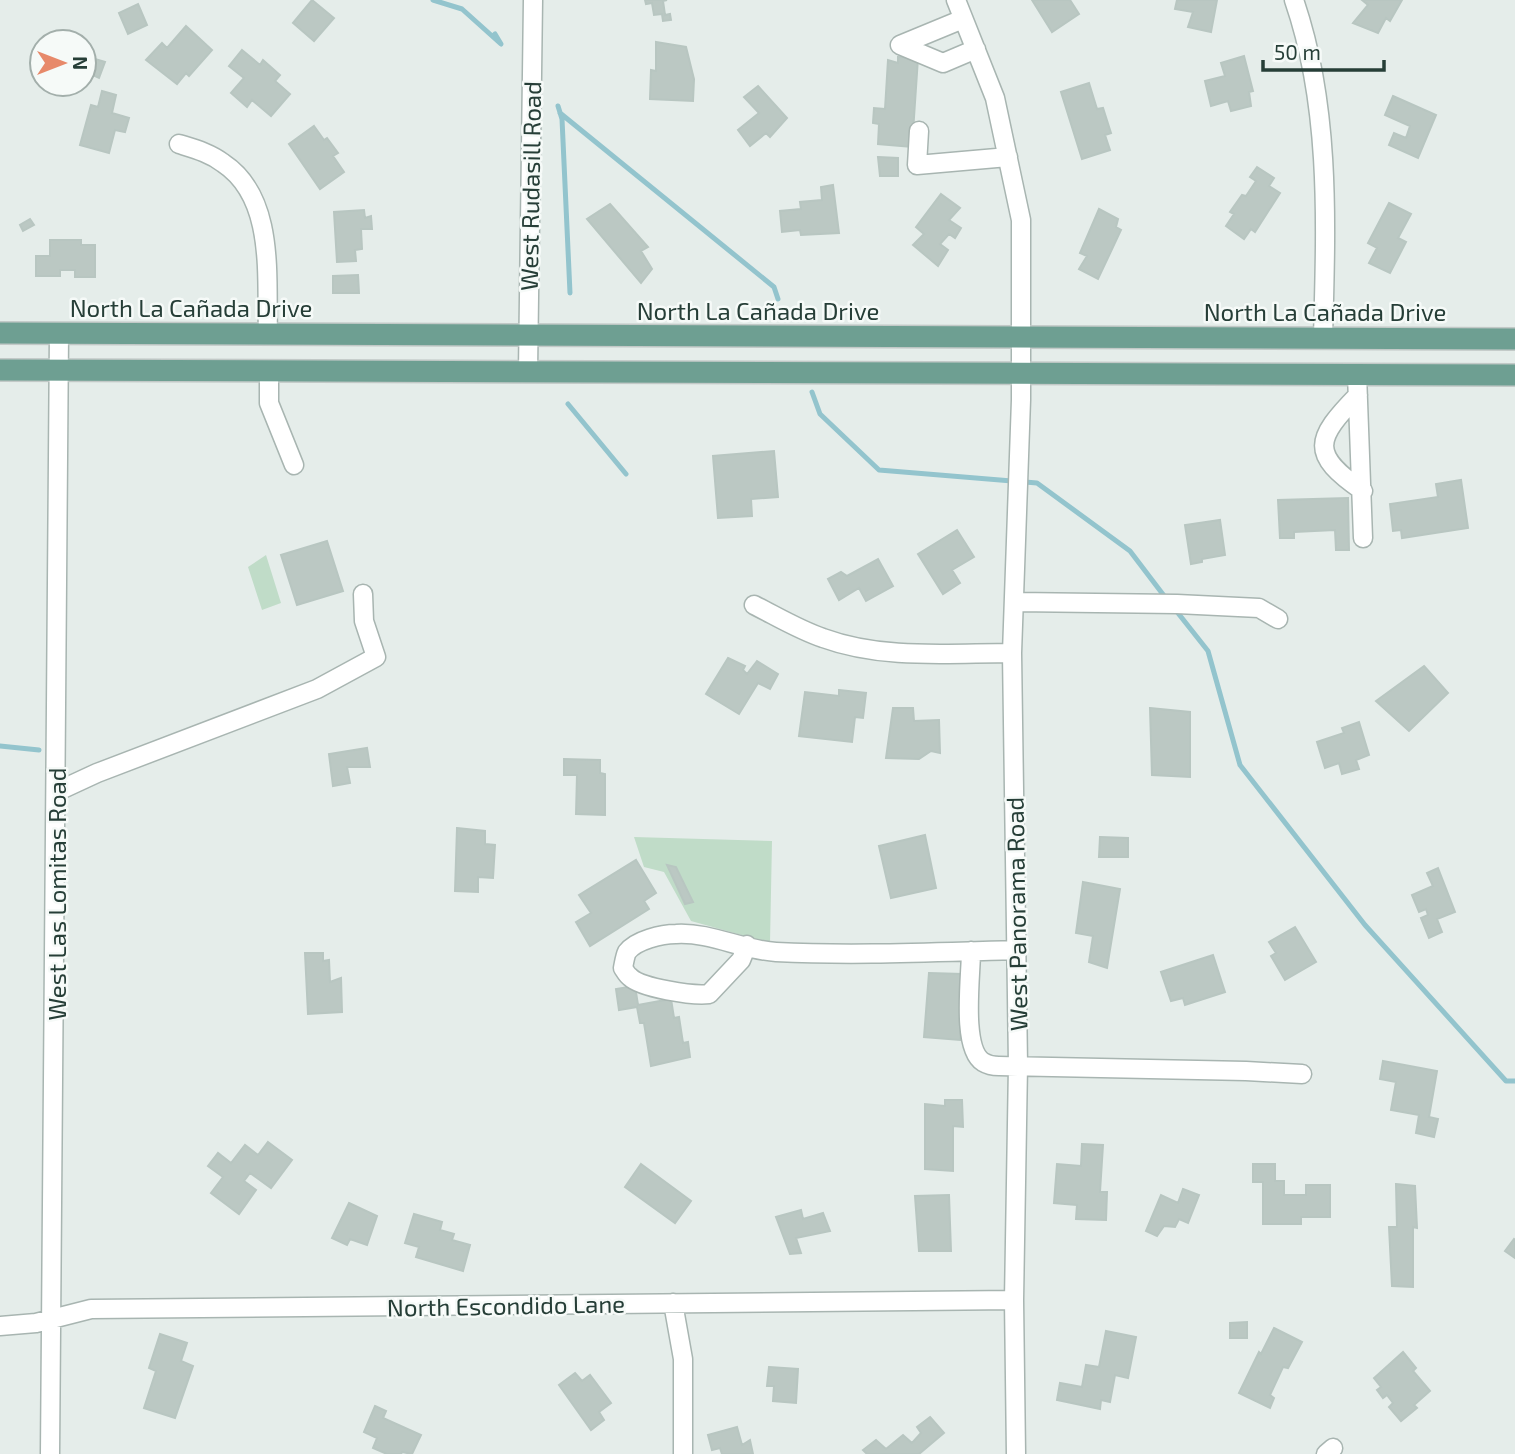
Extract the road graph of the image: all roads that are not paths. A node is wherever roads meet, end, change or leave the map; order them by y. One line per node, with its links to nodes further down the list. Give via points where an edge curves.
1 (533, 0): 12 (street, West Rudasill Road)
2 (956, 0): 4 (street, West Panorama Road)
3 (1294, 0): 14 (street, via 1314,80 1321,134)
4 (963, 19): 5 (street, West Panorama Road); 5 (street, via 900,45 943,63)
5 (976, 49): 8 (street, West Panorama Road, via 995,98)
6 (919, 131): 8 (street, via 917,165)
7 (179, 144): 11 (street, via 226,164 244,183 258,209)
8 (1008, 157): 13 (street, West Panorama Road, via 1021,220)
9 (0, 333): 10 (main road, North La Cañada Drive)
10 (60, 333): 11 (main road, North La Cañada Drive); 17 (street, West Las Lomitas Road)
11 (268, 333): 12 (main road, North La Cañada Drive)
12 (528, 335): 13 (main road, North La Cañada Drive); 19 (street, West Rudasill Road)
13 (1022, 337): 14 (main road, North La Cañada Drive); 20 (street, West Panorama Road)
14 (1323, 337): 15 (main road, North La Cañada Drive)
15 (1515, 339)
16 (0, 370): 17 (main road)
17 (60, 370): 18 (main road); 31 (street, West Las Lomitas Road)
18 (269, 371): 19 (main road); 23 (street, via 269,403)
19 (528, 371): 20 (main road)
20 (1022, 373): 22 (main road); 27 (street, West Panorama Road)
21 (1515, 375): 22 (main road)
22 (1357, 384): 24 (street); 24 (street, via 1323,446 1329,463)
23 (294, 465)
24 (1363, 491): 25 (street)
25 (1363, 538)
26 (363, 594): 32 (street, via 364,621 376,657 317,688)
27 (1015, 602): 29 (street, via 1259,608); 30 (street, West Panorama Road)
28 (754, 605): 30 (street, via 823,638 862,649 909,654)
29 (1278, 619)
30 (1012, 653): 35 (street, West Panorama Road)
31 (57, 768): 32 (street); 33 (street, West Las Lomitas Road)
32 (97, 772): 33 (street)
33 (56, 792): 41 (street, West Las Lomitas Road)
34 (747, 945): 34 (street, via 691,934 661,936 636,944 626,953 623,968 631,978 648,985 709,994 741,961); 36 (street, via 772,952)
35 (1017, 950): 36 (street); 37 (street, West Panorama Road)
36 (971, 951): 37 (street, via 971,1044 984,1063)
37 (1018, 1065): 38 (street); 39 (street, West Panorama Road)
38 (1302, 1074)
39 (1014, 1300): 40 (street, North Escondido Lane); 45 (street, West Panorama Road)
40 (673, 1303): 41 (street, North Escondido Lane, via 91,1309); 44 (street, via 683,1359)
41 (51, 1320): 42 (street, North Escondido Lane); 43 (street, West Las Lomitas Road)
42 (0, 1326)
43 (51, 1454)
44 (683, 1454)
45 (1016, 1454)

